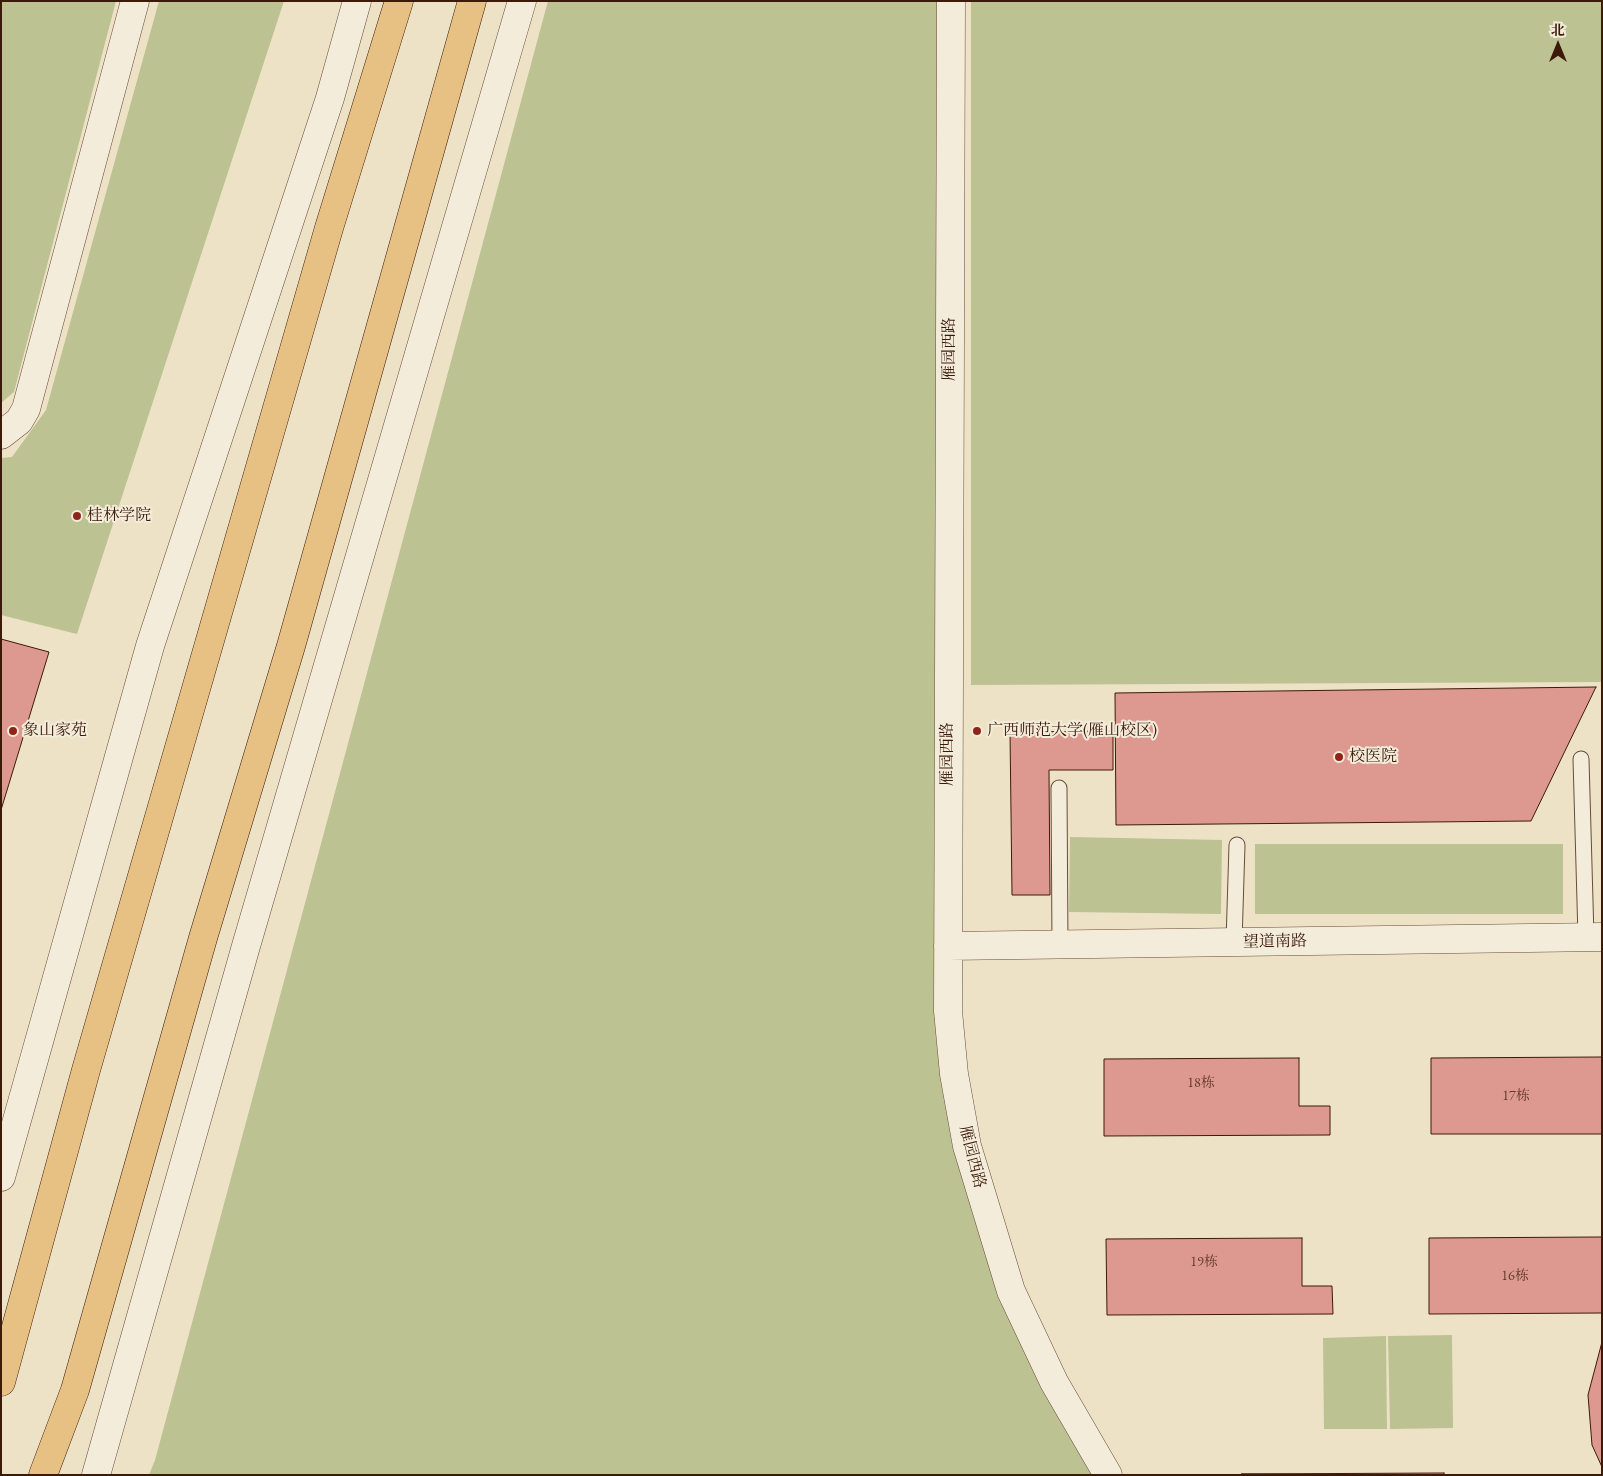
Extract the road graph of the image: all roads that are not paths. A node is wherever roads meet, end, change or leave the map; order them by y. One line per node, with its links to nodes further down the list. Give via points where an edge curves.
1 (135, 1): 7 (street, via 26,409 19,421)
2 (357, 1): 15 (street, via 330,98 150,646)
3 (399, 1): 16 (main road, via 326,238 105,1003)
4 (472, 1): 17 (main road, via 291,646 203,938 75,1390)
5 (522, 1): 18 (street, via 246,946)
6 (951, 1): 14 (street, 雁园西路)
7 (1, 435)
8 (1581, 759): 11 (lane)
9 (1059, 788): 13 (lane)
10 (1237, 845): 12 (lane)
11 (1594, 937): 12 (street, 望道南路)
12 (1234, 942): 13 (street, 望道南路)
13 (1060, 944): 14 (street, 望道南路)
14 (948, 946): 19 (street, 雁园西路, via 948,1011 954,1074 967,1146 985,1210 1011,1291 1054,1382)
15 (1, 1177)
16 (1, 1382)
17 (43, 1475)
18 (96, 1475)
19 (1108, 1475)

